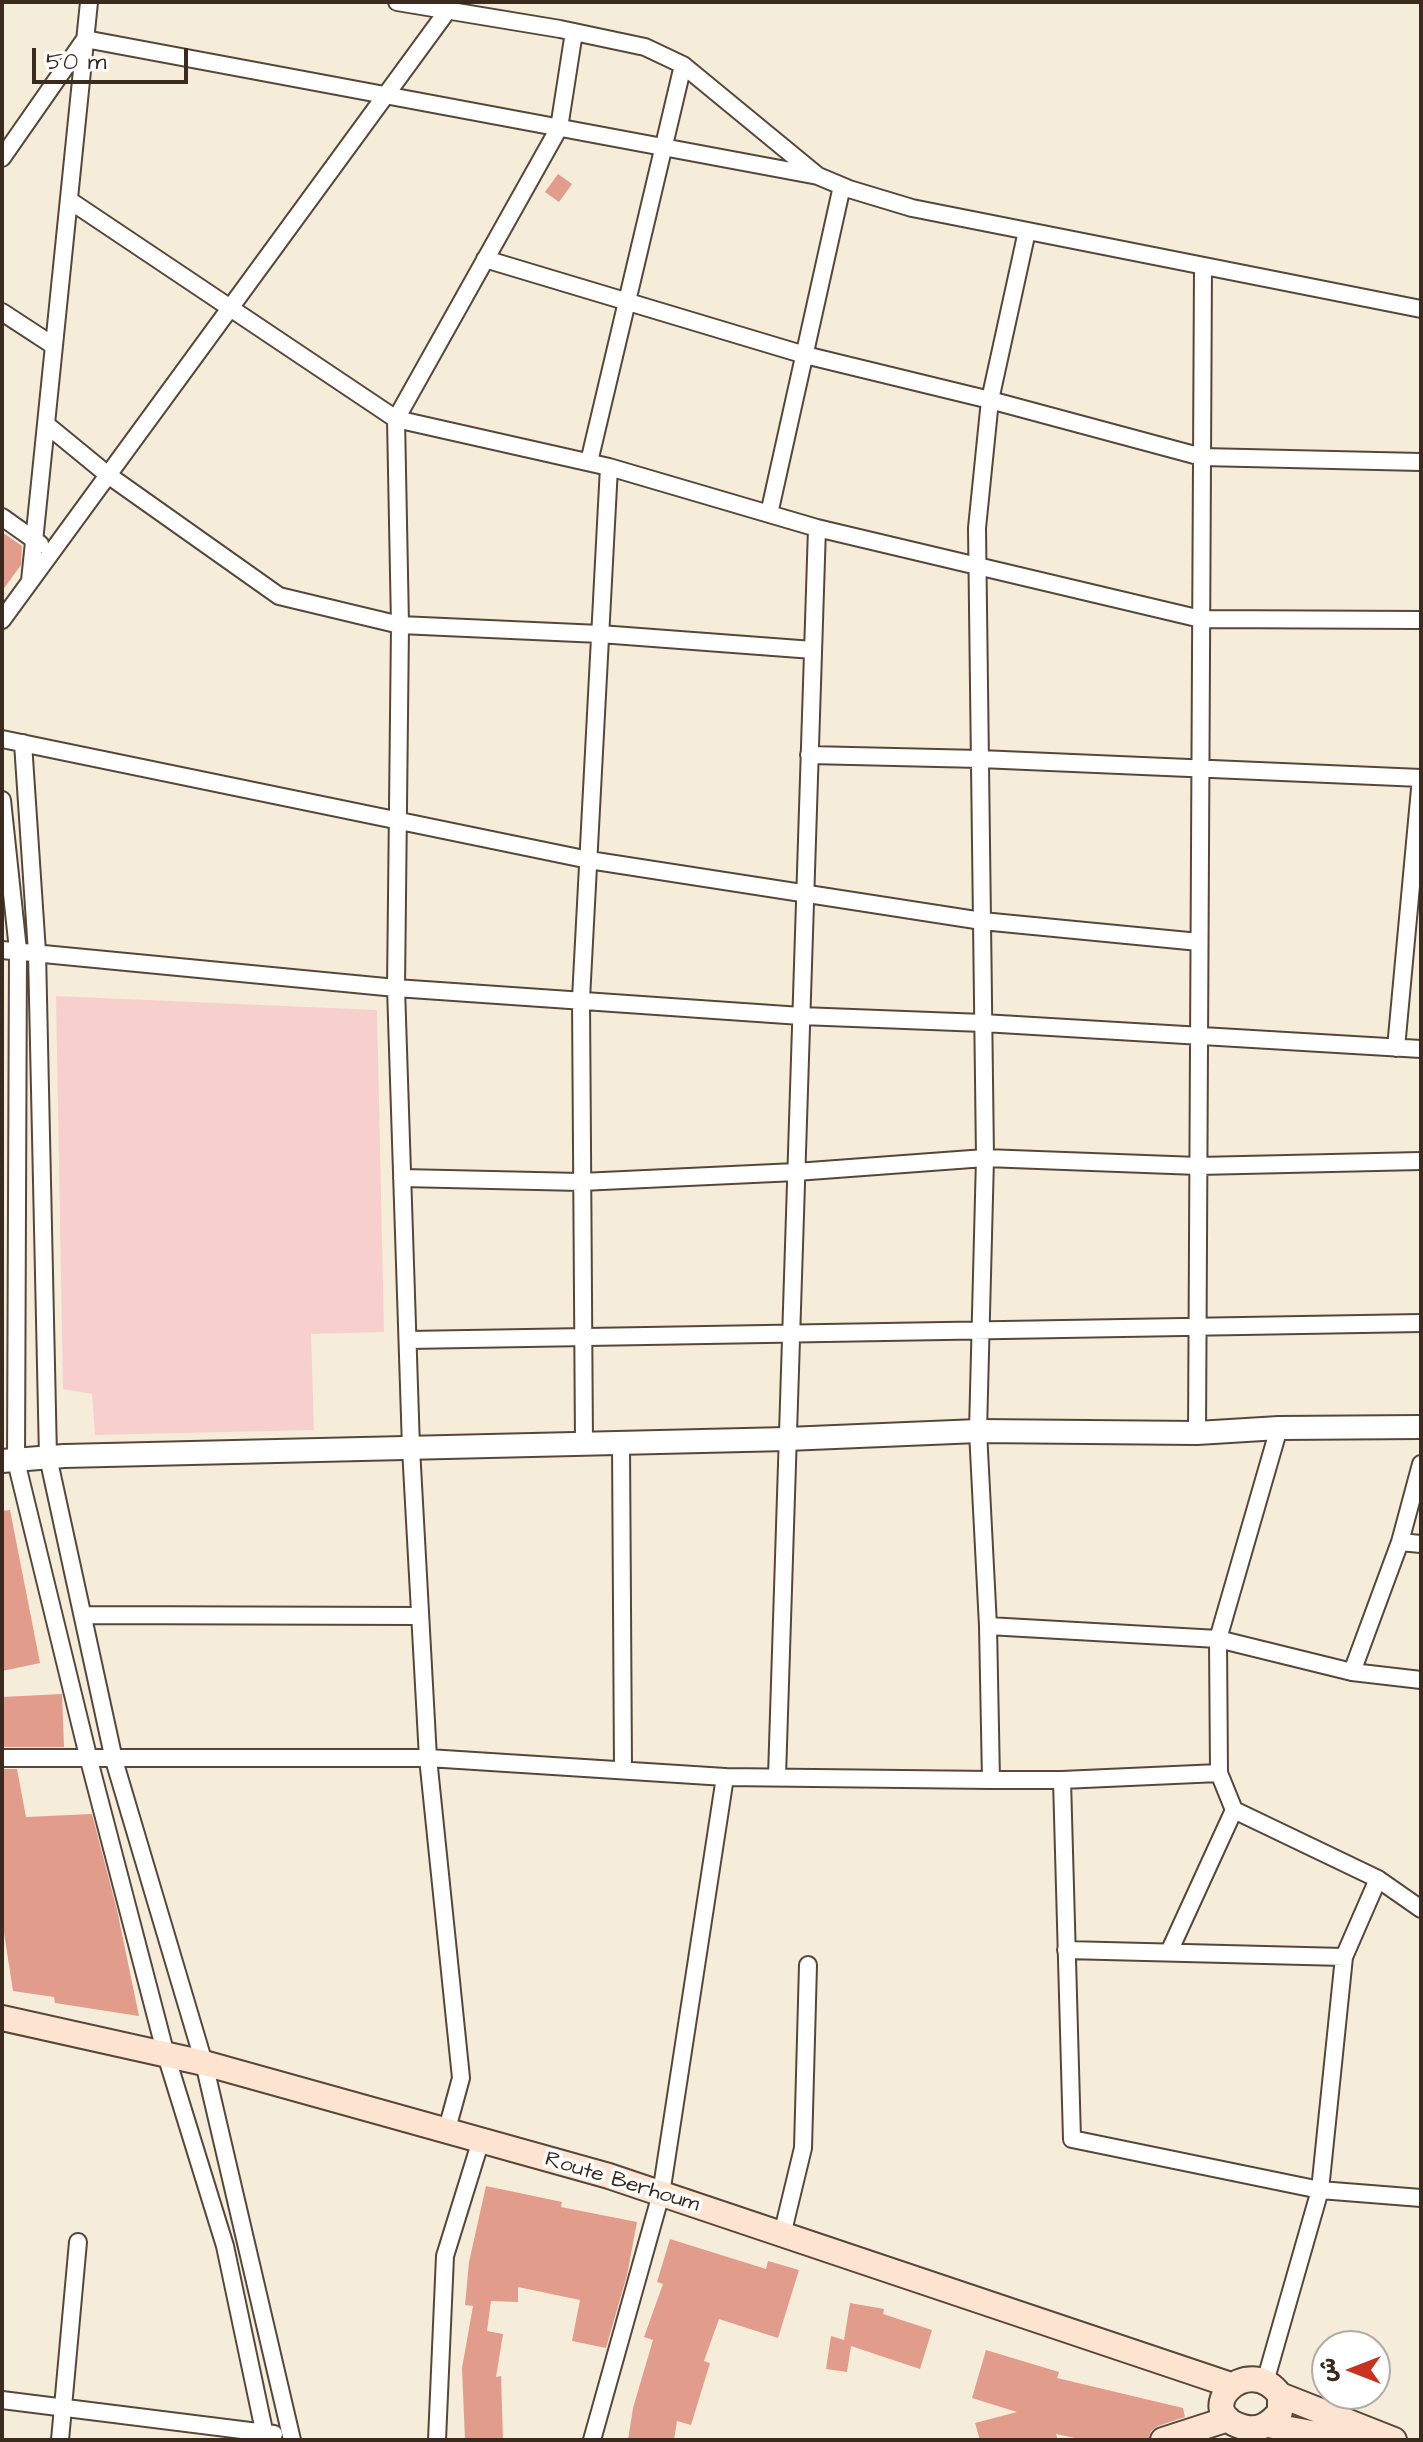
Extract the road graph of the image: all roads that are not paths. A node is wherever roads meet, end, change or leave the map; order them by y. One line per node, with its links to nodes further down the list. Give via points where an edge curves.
1 (89, 2): 5 (street)
2 (397, 2): 3 (street)
3 (448, 10): 4 (street); 7 (street)
4 (574, 32): 6 (street, via 645,47); 8 (street)
5 (85, 39): 7 (street); 10 (street); 13 (street)
6 (683, 65): 9 (street); 11 (street)
7 (386, 95): 8 (street); 19 (street)
8 (559, 128): 9 (street); 15 (street)
9 (663, 147): 11 (street); 17 (street)
10 (2, 158)
11 (818, 176): 12 (street)
12 (842, 186): 14 (street, via 912,208); 22 (street)
13 (69, 200): 19 (street); 21 (street)
14 (1027, 231): 16 (street); 23 (street)
15 (485, 259): 17 (street); 24 (street)
16 (1203, 266): 18 (street); 26 (street)
17 (627, 302): 22 (street); 27 (street)
18 (1421, 309)
19 (229, 310): 24 (street); 30 (street)
20 (2, 312): 21 (street)
21 (54, 346): 25 (street)
22 (805, 355): 23 (street); 31 (street)
23 (990, 400): 26 (street); 36 (street)
24 (396, 419): 27 (street); 41 (street)
25 (47, 425): 30 (street); 34 (street)
26 (1202, 457): 28 (street); 38 (street)
27 (589, 462): 29 (street)
28 (1421, 462)
29 (609, 467): 31 (street); 42 (street)
30 (108, 475): 35 (street); 41 (street, via 279,596)
31 (769, 514): 33 (street)
32 (2, 517): 34 (street)
33 (817, 528): 36 (street); 43 (street)
34 (35, 541): 35 (street); 37 (street)
35 (52, 552): 37 (street)
36 (978, 568): 38 (street); 47 (street)
37 (29, 582): 39 (street)
38 (1201, 619): 40 (street); 48 (street)
39 (2, 620)
40 (1421, 620)
41 (400, 625): 42 (street); 51 (street)
42 (600, 634): 43 (street); 52 (street)
43 (813, 650): 46 (street)
44 (2, 739): 45 (street)
45 (23, 743): 51 (street); 57 (street)
46 (809, 755): 47 (street); 53 (street)
47 (980, 759): 48 (street); 54 (street)
48 (1200, 770): 49 (street); 55 (street)
49 (1421, 778): 63 (street)
50 (2, 800): 56 (street)
51 (396, 822): 52 (street); 58 (street)
52 (589, 860): 53 (street); 59 (street)
53 (805, 895): 54 (street); 60 (street)
54 (982, 921): 55 (street); 61 (street)
55 (1199, 942): 62 (street)
56 (10, 950): 57 (street); 86 (street)
57 (37, 952): 58 (street); 85 (street)
58 (396, 988): 59 (street); 69 (street)
59 (581, 999): 60 (street); 70 (street)
60 (801, 1016): 61 (street); 68 (street)
61 (983, 1023): 62 (street); 65 (street)
62 (1199, 1037): 63 (street); 67 (street)
63 (1396, 1048): 64 (street)
64 (1421, 1049)
65 (985, 1158): 67 (street); 68 (street); 73 (street)
66 (1421, 1161): 67 (street)
67 (1198, 1166): 72 (street)
68 (796, 1172): 70 (street); 74 (street)
69 (402, 1178): 70 (street); 76 (street)
70 (581, 1182): 75 (street)
71 (1421, 1323): 72 (street)
72 (1197, 1327): 73 (street); 80 (street)
73 (981, 1331): 74 (street); 79 (street)
74 (791, 1333): 75 (street); 81 (street)
75 (583, 1336): 76 (street); 83 (street)
76 (408, 1340): 84 (street)
77 (1421, 1427): 78 (street)
78 (1279, 1428): 80 (street); 93 (street)
79 (978, 1431): 80 (street); 81 (street); 92 (street)
80 (1197, 1433)
81 (787, 1439): 82 (street); 102 (street)
82 (621, 1443): 83 (street); 100 (street)
83 (584, 1444): 84 (street)
84 (411, 1448): 85 (street); 91 (street)
85 (48, 1457): 86 (street); 90 (street)
86 (9, 1461): 98 (street)
87 (1421, 1464): 88 (street)
88 (1400, 1542): 89 (street); 94 (street)
89 (1421, 1544)
90 (83, 1615): 91 (street); 99 (street)
91 (420, 1616): 97 (street)
92 (988, 1626): 93 (street); 104 (street)
93 (1218, 1639): 94 (street); 101 (street)
94 (1352, 1672): 95 (street)
95 (1421, 1680)
96 (2, 1758): 98 (street)
97 (428, 1758): 99 (street); 100 (street); 116 (street, via 461,2078)
98 (89, 1760): 99 (street); 114 (street)
99 (114, 1760): 115 (street)
100 (623, 1769): 103 (street)
101 (1219, 1773): 105 (street); 106 (street)
102 (777, 1776): 103 (street); 104 (street)
103 (725, 1777): 119 (street)
104 (991, 1780): 105 (street)
105 (1062, 1780): 109 (street)
106 (1234, 1810): 107 (street); 110 (street)
107 (1378, 1879): 108 (street); 111 (street)
108 (1421, 1909)
109 (1066, 1950): 110 (street); 118 (street, via 1072,2139)
110 (1169, 1952): 111 (street)
111 (1344, 1957): 118 (street)
112 (808, 1965): 121 (street, via 803,2148)
113 (2, 2018): 114 (main road, Route Berhoum)
114 (166, 2055): 115 (main road, Route Berhoum); 129 (street, via 225,2246)
115 (204, 2063): 116 (main road, Route Berhoum); 130 (street)
116 (447, 2129): 117 (main road, Route Berhoum)
117 (481, 2140): 119 (main road, Route Berhoum); 132 (street, via 445,2256)
118 (1320, 2190): 120 (street); 124 (street)
119 (661, 2194): 121 (main road, Route Berhoum); 133 (street)
120 (1421, 2198)
121 (782, 2235): 123 (main road, Route Berhoum)
122 (78, 2242): 126 (street)
123 (1231, 2385): 124 (main road, via 1247,2379); 128 (main road, via 1221,2398)
124 (1272, 2388): 127 (main road, via 1280,2412); 136 (main road)
125 (2, 2400): 126 (street)
126 (63, 2408): 129 (street); 131 (street)
127 (1268, 2425): 128 (main road); 135 (main road)
128 (1229, 2428): 134 (main road)
129 (265, 2436): 130 (street)
130 (292, 2438)
131 (60, 2440)
132 (437, 2440)
133 (592, 2440)
134 (1163, 2440)
135 (1349, 2440)
136 (1394, 2440)

